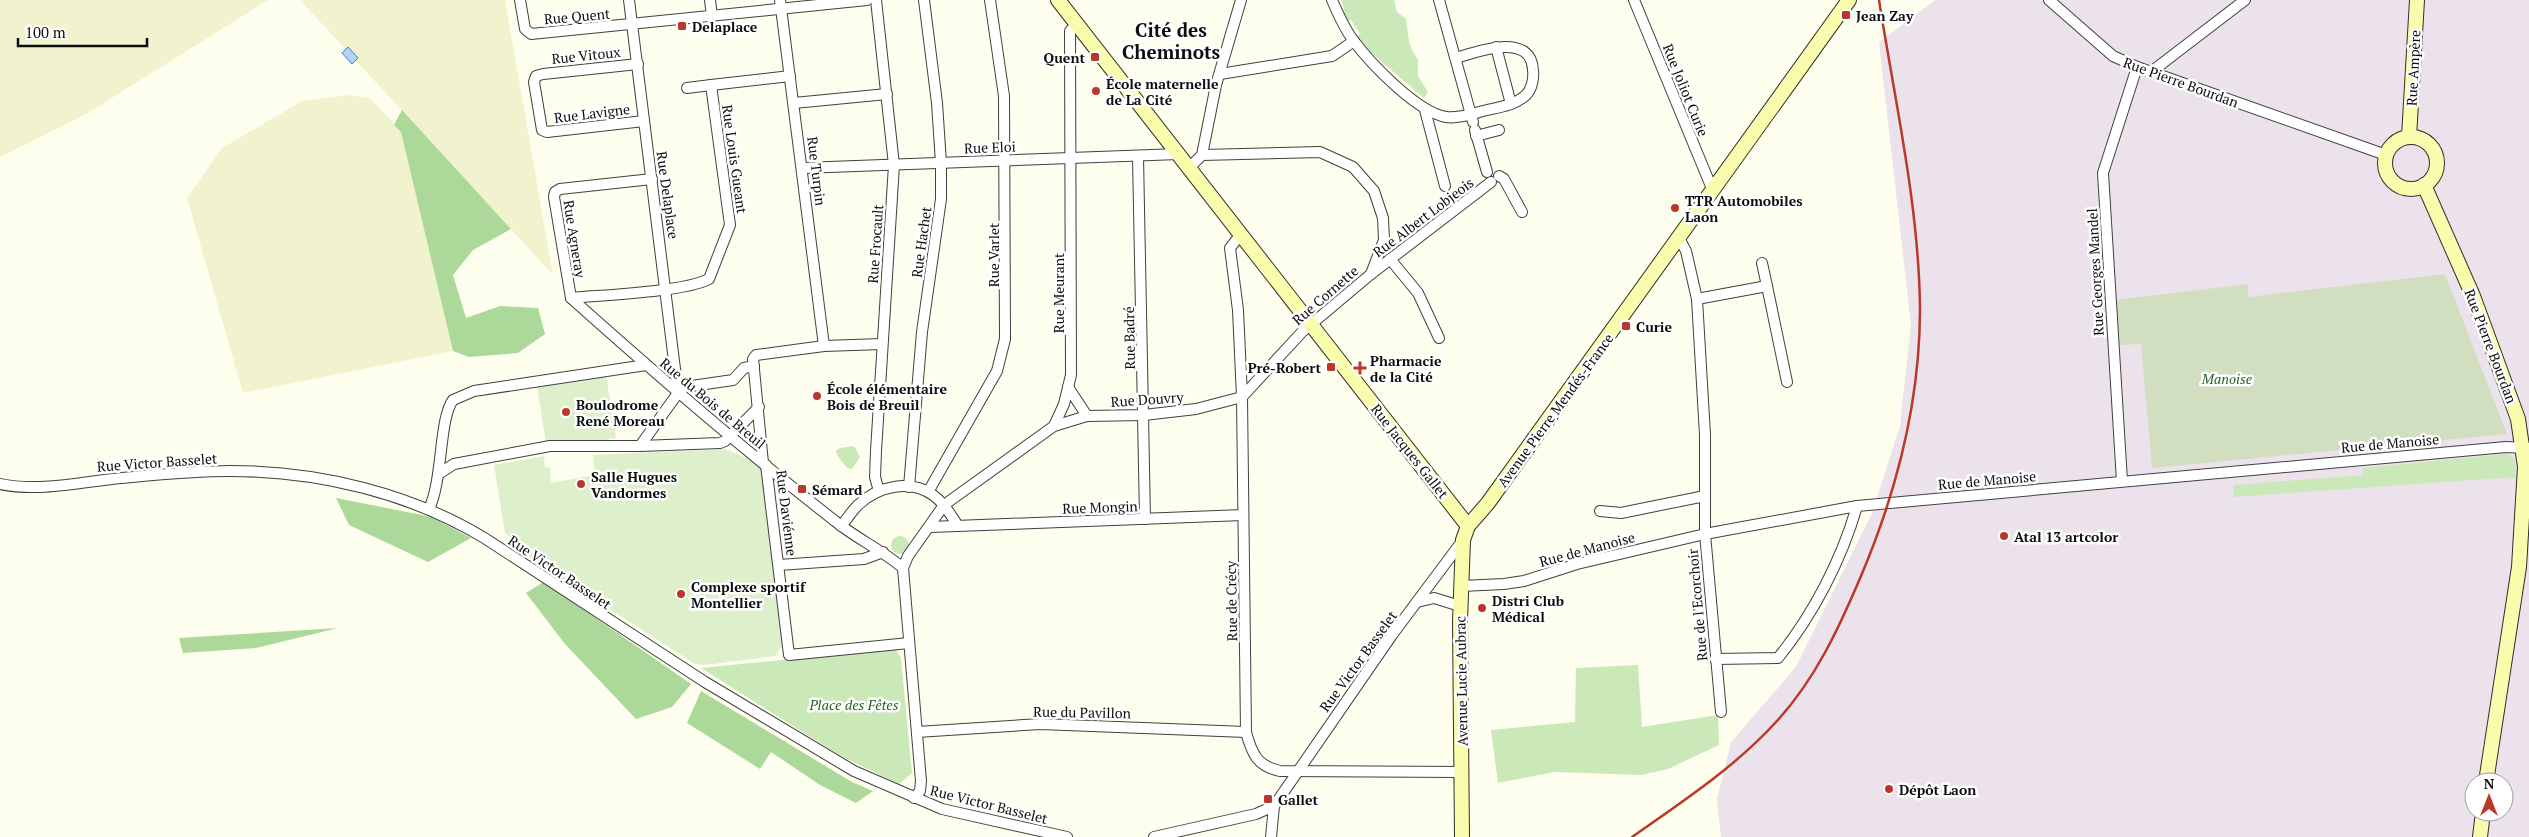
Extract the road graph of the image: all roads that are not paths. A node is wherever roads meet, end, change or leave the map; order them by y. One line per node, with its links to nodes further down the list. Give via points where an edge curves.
1 (520, 0): 20 (street, Rue Quent, via 528,33)
2 (629, 0): 20 (street, Rue Delaplace)
3 (710, 0): 18 (street)
4 (867, 0): 17 (street, Rue Quent)
5 (876, 0): 31 (street, Rue Frocault)
6 (924, 0): 46 (street, Rue Hachet)
7 (990, 0): 45 (street, Rue Varlet, via 1004,96)
8 (1058, 0): 19 (main road, Rue Jacques Gallet)
9 (1241, 0): 27 (street)
10 (1332, 0): 21 (street)
11 (1439, 0): 23 (street, Rue Albert Lobjeois)
12 (1634, 0): 54 (street, Rue Joliot Curie)
13 (1849, 0): 54 (main road, Avenue Pierre Mendés-France)
14 (2049, 0): 25 (street, Rue Pierre Bourdan, via 2113,56)
15 (2244, 0): 26 (street)
16 (2417, 0): 39 (main road, Rue Ampère)
17 (780, 4): 18 (street, Rue Quent); 28 (street, Rue Turpin)
18 (712, 16): 20 (street, Rue Quent)
19 (1077, 24): 40 (main road, Rue Jacques Gallet); 44 (street, Rue Meurant, via 1070,30)
20 (632, 25): 24 (street, Rue Delaplace)
21 (1354, 41): 27 (street, via 1332,56); 34 (street)
22 (1496, 47): 23 (street); 33 (street); 33 (street, via 1520,50 1533,66 1528,92)
23 (1456, 58): 36 (street, Rue Albert Lobjeois)
24 (638, 64): 35 (street, Rue Delaplace); 38 (street, Rue Vitoux, via 536,76 534,82)
25 (2137, 67): 26 (street, Rue Pierre Bourdan); 85 (street, Rue Georges Mandel, via 2103,173)
26 (2152, 72): 43 (street, Rue Pierre Bourdan)
27 (1220, 74): 41 (street)
28 (790, 76): 29 (street); 32 (street, Rue Turpin)
29 (711, 85): 30 (street); 63 (street, Rue Louis Gueant, via 729,215 728,232 709,279)
30 (687, 88)
31 (886, 94): 32 (street); 47 (street, Rue Frocault)
32 (794, 103): 48 (street, Rue Turpin)
33 (1511, 104): 36 (street)
34 (1425, 110): 36 (street); 53 (street)
35 (644, 121): 38 (street, Rue Lavigne, via 550,133); 51 (street, Rue Delaplace)
36 (1474, 125): 37 (street); 50 (street, Rue Albert Lobjeois)
37 (1499, 130)
38 (544, 131)
39 (2409, 137): 43 (main road, via 2396,141); 52 (main road, via 2426,142 2437,158 2434,175)
40 (1179, 154): 42 (street, Rue Eloi); 49 (main road, Rue Jacques Gallet)
41 (1202, 155): 49 (street); 58 (street, Rue Cornette, via 1320,152 1353,167 1378,200)
42 (1138, 156): 44 (street, Rue Eloi); 77 (street, Rue Badré)
43 (2386, 156): 52 (main road, via 2386,171 2395,183 2409,189)
44 (1072, 158): 45 (street, Rue Eloi); 73 (street, Rue Meurant, via 1071,375)
45 (1006, 161): 46 (street, Rue Eloi); 89 (street, Rue Varlet, via 1007,315 1004,350 996,371)
46 (941, 163): 47 (street, Rue Eloi); 87 (street, Rue Hachet, via 940,210 922,332)
47 (894, 165): 48 (street, Rue Eloi); 68 (street, Rue Frocault)
48 (802, 168): 69 (street, Rue Turpin)
49 (1189, 168): 56 (main road, Rue Jacques Gallet)
50 (1492, 177): 55 (street, Rue Albert Lobjeois, via 1504,179); 59 (street, Rue Albert Lobjeois)
51 (652, 179): 63 (street, Rue Delaplace); 64 (street, Rue Agneray, via 555,192)
52 (2424, 185): 82 (main road, Rue Pierre Bourdan, via 2472,296 2518,418)
53 (1445, 186)
54 (1713, 191): 57 (main road, Avenue Pierre Mendés-France)
55 (1522, 212)
56 (1241, 234): 66 (main road, Rue Jacques Gallet); 75 (street, Rue de Crécy, via 1230,248 1238,310)
57 (1679, 238): 65 (street, Rue de l'Ecorchoir, via 1686,251); 99 (main road, Avenue Pierre Mendés-France, via 1488,504)
58 (1384, 240): 59 (street); 61 (street, Rue Cornette)
59 (1394, 256): 61 (street, Rue Albert Lobjeois); 67 (street, via 1418,293)
60 (1762, 263): 62 (street)
61 (1371, 274): 66 (street, Rue Cornette)
62 (1766, 286): 65 (street); 72 (street)
63 (666, 288): 64 (street); 74 (street, Rue Delaplace)
64 (571, 298): 70 (street, Rue du Bois de Breuil)
65 (1697, 300): 90 (street, Rue de l'Ecorchoir)
66 (1311, 324): 75 (street, Rue Cornette); 99 (main road, Rue Jacques Gallet)
67 (1439, 338)
68 (882, 344): 69 (street); 88 (street, Rue Frocault, via 875,472)
69 (824, 346): 71 (street, via 756,355)
70 (646, 365): 74 (street, Rue du Bois de Breuil); 84 (street, via 460,395 448,410)
71 (754, 366): 74 (street, via 744,368 733,380 685,387); 76 (street)
72 (1786, 382)
73 (1068, 387): 78 (street); 79 (street, Rue Meurant)
74 (678, 393): 80 (street, Rue du Bois de Breuil); 81 (street)
75 (1242, 397): 77 (street, Rue Douvry, via 1196,410); 95 (street, Rue de Crécy)
76 (759, 407): 80 (street); 83 (street)
77 (1144, 414): 78 (street, Rue Douvry); 96 (street, Rue Badré)
78 (1087, 416): 79 (street, Rue Douvry)
79 (1054, 426): 91 (street)
80 (730, 436): 81 (street, via 720,443); 83 (street, Rue du Bois de Breuil)
81 (640, 446): 84 (street, via 550,446 454,464)
82 (2526, 448): 85 (street, Rue de Manoise, via 2506,447); 116 (main road, Rue Pierre Bourdan, via 2518,566)
83 (765, 464): 97 (street, Rue du Bois de Breuil); 104 (street, Rue Daviénne)
84 (440, 473): 93 (street)
85 (2122, 481): 92 (street, Rue de Manoise)
86 (0, 484): 93 (street, Rue Victor Basselet, via 30,487 163,474 253,471 330,481)
87 (909, 487): 88 (street, via 890,487); 89 (street)
88 (879, 491): 97 (street, via 858,505)
89 (928, 492): 91 (street)
90 (1705, 496): 94 (street, via 1622,513); 101 (street, Rue de l'Ecorchoir)
91 (944, 505): 98 (street); 100 (street)
92 (1857, 506): 101 (street, Rue de Manoise); 110 (street, via 1843,546 1818,596 1778,658)
93 (429, 509): 117 (street, Rue Victor Basselet, via 486,539 633,636 802,741)
94 (1600, 511)
95 (1243, 515): 96 (street, Rue Mongin); 113 (street, Rue de Crécy)
96 (1145, 519): 98 (street, Rue Mongin)
97 (841, 526): 103 (street, Rue du Bois de Breuil)
98 (958, 526): 100 (street, Rue Mongin)
99 (1468, 526): 102 (main road, Avenue Lucie Aubrac)
100 (930, 527): 105 (street)
101 (1705, 534): 106 (street, Rue de Manoise, via 1524,580); 110 (street, Rue de l'Ecorchoir)
102 (1463, 540): 106 (main road, Avenue Lucie Aubrac); 107 (street, Rue Victor Basselet)
103 (883, 552): 104 (street, via 864,559); 105 (street, Rue du Bois de Breuil)
104 (779, 565): 109 (street, Rue Daviénne, via 789,655)
105 (903, 568): 109 (street)
106 (1461, 586): 108 (main road, Avenue Lucie Aubrac)
107 (1417, 602): 108 (street, via 1434,598); 114 (street, Rue Victor Basselet)
108 (1460, 606): 115 (main road, Avenue Lucie Aubrac)
109 (909, 643): 112 (street)
110 (1715, 659): 111 (street, Rue de l'Ecorchoir)
111 (1721, 712)
112 (917, 732): 113 (street, Rue du Pavillon, via 1040,724); 117 (street, via 922,786)
113 (1246, 732): 114 (street, Rue de Crécy, via 1252,753 1262,766)
114 (1295, 772): 115 (street, Rue de Crécy); 118 (street, Rue Victor Basselet)
115 (1462, 772): 124 (main road, Avenue Lucie Aubrac)
116 (2487, 772)
117 (914, 798): 121 (street, Rue Victor Basselet, via 942,809)
118 (1274, 806): 122 (street, via 1256,814); 123 (street)
119 (2483, 822): 120 (main road)
120 (2483, 835)
121 (1067, 837)
122 (1154, 837)
123 (1271, 837)
124 (1462, 837)

